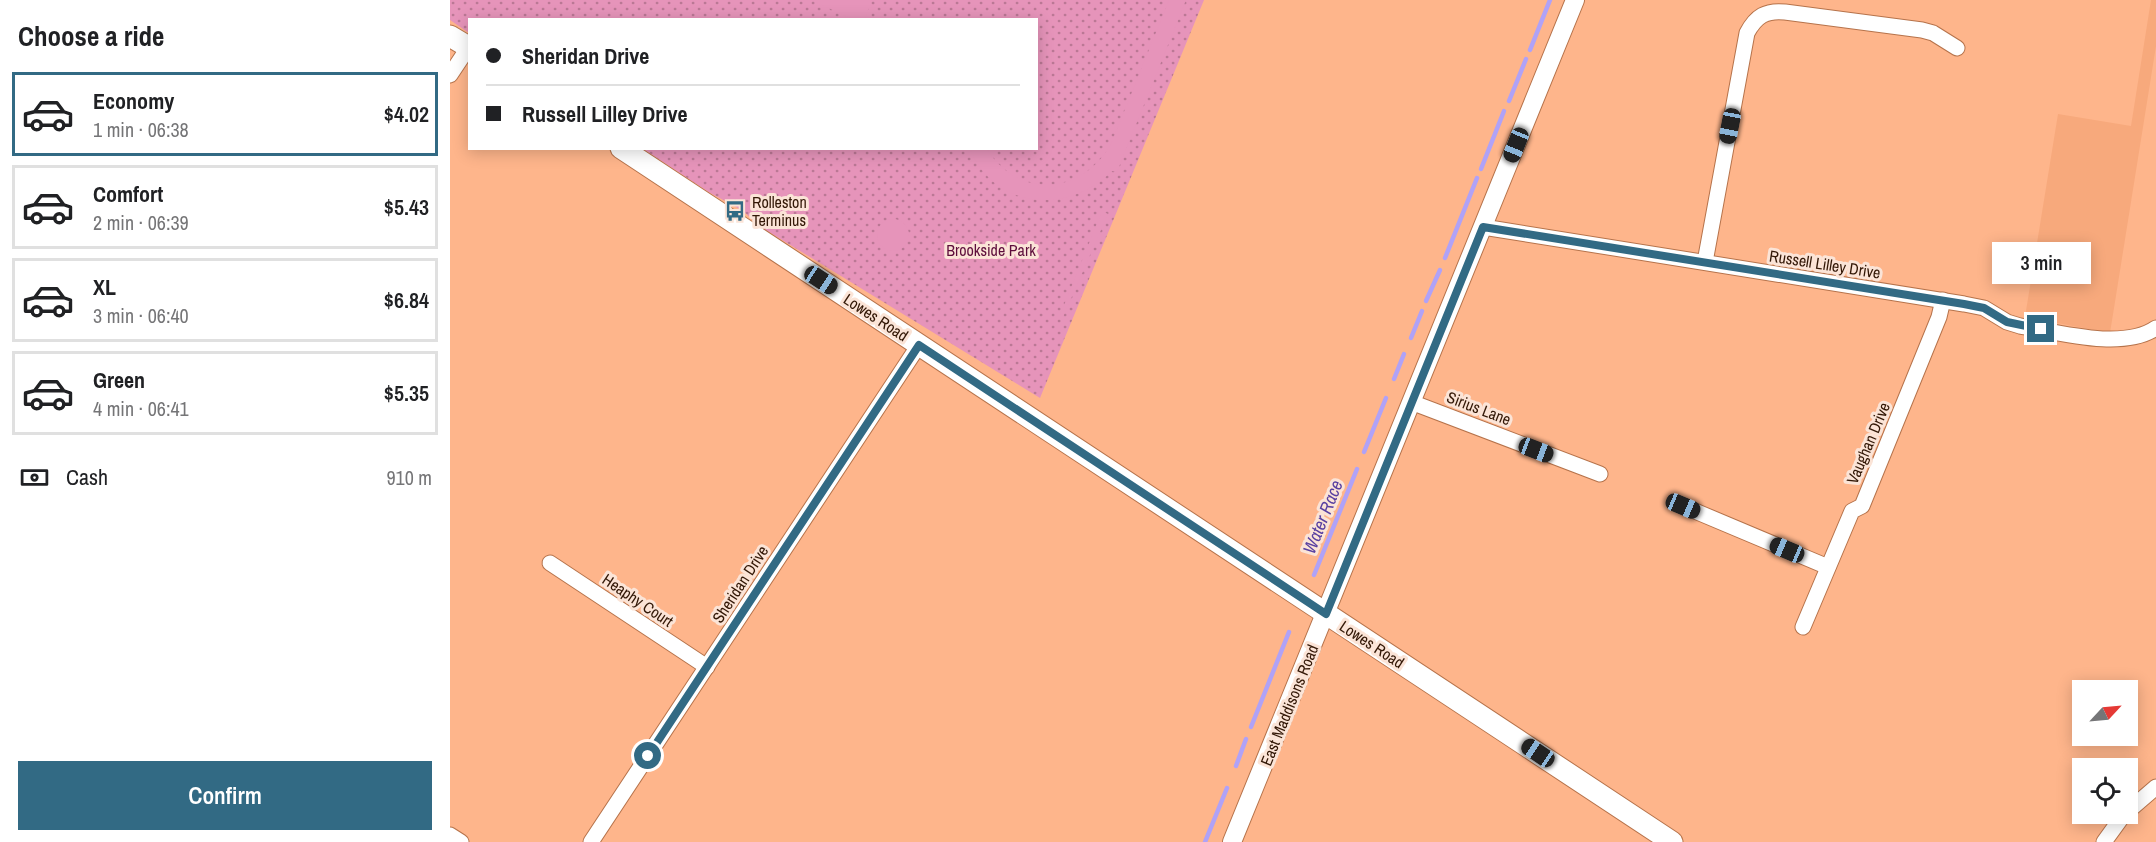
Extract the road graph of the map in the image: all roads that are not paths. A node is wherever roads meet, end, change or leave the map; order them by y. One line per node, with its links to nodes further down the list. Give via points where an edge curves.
1 (1575, 0): 8 (street, East Maddisons Road)
2 (450, 36): 3 (main road)
3 (468, 47)
4 (1957, 48): 9 (street, via 1922,30 1785,12 1764,13 1754,21 1747,33)
5 (468, 49): 6 (street)
6 (450, 75)
7 (624, 150): 12 (main road, Lowes Road)
8 (1483, 227): 9 (street, Russell Lilley Drive); 13 (street, East Maddisons Road)
9 (1706, 262): 10 (street, Russell Lilley Drive)
10 (1943, 300): 11 (street, Russell Lilley Drive, via 1984,308 2020,326 2104,339 2134,338); 17 (street, Vaughan Drive, via 1862,506 1852,511)
11 (2156, 328)
12 (919, 345): 18 (main road, Lowes Road); 20 (street, Sheridan Drive)
13 (1411, 402): 14 (street, Sirius Lane); 18 (street, East Maddisons Road)
14 (1600, 474)
15 (1683, 506): 17 (street)
16 (550, 563): 20 (street, Heaphy Court)
17 (1828, 567): 19 (street, Vaughan Drive)
18 (1326, 614): 27 (street, East Maddisons Road); 28 (main road, Lowes Road)
19 (1803, 627)
20 (707, 667): 26 (street, Sheridan Drive)
21 (2156, 787): 22 (street)
22 (2138, 802)
23 (2117, 824): 29 (street)
24 (450, 835): 25 (street)
25 (461, 842)
26 (591, 842)
27 (1232, 842)
28 (1672, 842)
29 (2104, 842)

